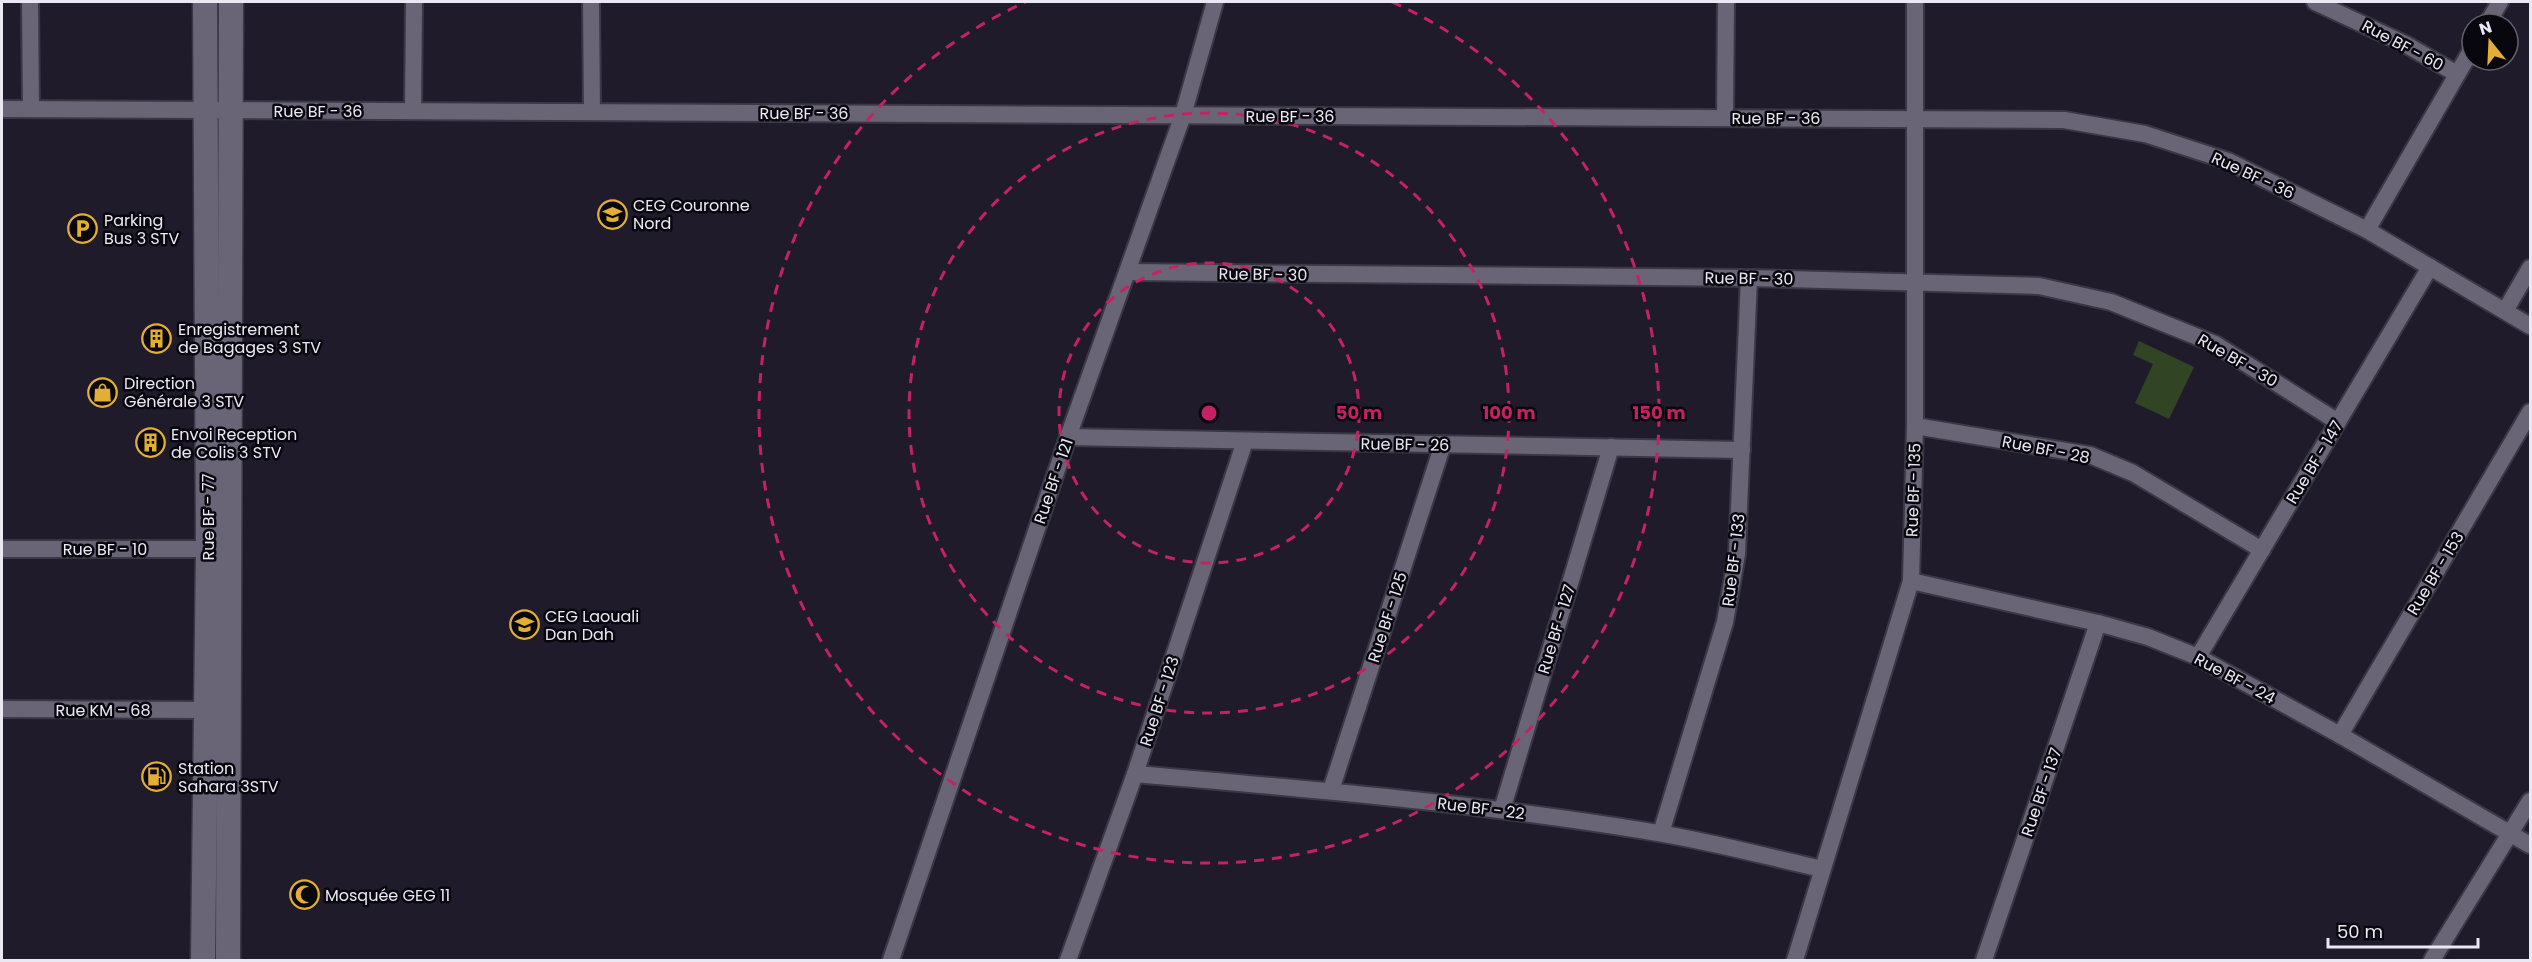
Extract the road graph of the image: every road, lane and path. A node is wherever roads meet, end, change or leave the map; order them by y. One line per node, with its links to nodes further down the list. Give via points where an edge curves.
1 (30, 2): 13 (street)
2 (206, 2): 14 (main road, Rue BF - 77)
3 (231, 2): 14 (main road, Rue BF - 77)
4 (414, 2): 15 (street)
5 (591, 2): 16 (street)
6 (1215, 2): 17 (street, Rue BF - 121)
7 (1726, 2): 18 (street)
8 (1915, 2): 19 (street, Rue BF - 135)
9 (2315, 2): 11 (street, Rue BF - 60, via 2405,44)
10 (2460, 69): 11 (street)
11 (2457, 74): 20 (street)
12 (2, 109): 13 (street, Rue BF - 36)
13 (31, 109): 14 (street, Rue BF - 36)
14 (217, 110): 15 (street, Rue BF - 36); 37 (main road, Rue BF - 77); 54 (main road, Rue BF - 77)
15 (413, 111): 16 (street, Rue BF - 36)
16 (592, 112): 17 (street, Rue BF - 36)
17 (1183, 115): 18 (street, Rue BF - 36); 23 (street, Rue BF - 121)
18 (1725, 118): 19 (street, Rue BF - 36)
19 (1917, 119): 20 (street, Rue BF - 36, via 2064,120 2145,134 2228,161); 25 (street, Rue BF - 135)
20 (2367, 230): 21 (street, Rue BF - 36)
21 (2430, 267): 26 (street, Rue BF - 36); 29 (street, Rue BF - 147)
22 (2530, 268): 26 (street)
23 (1127, 272): 24 (street, Rue BF - 30); 31 (street, Rue BF - 121)
24 (1749, 278): 25 (street, Rue BF - 30); 35 (street, Rue BF - 133)
25 (1916, 282): 29 (street, Rue BF - 30, via 2039,286 2111,302 2215,344); 30 (street, Rue BF - 135)
26 (2505, 310): 27 (street, Rue BF - 36)
27 (2530, 326)
28 (2530, 412): 44 (street, Rue BF - 153)
29 (2338, 422): 38 (street, Rue BF - 147)
30 (1915, 426): 38 (street, Rue BF - 28, via 2090,455 2133,472); 39 (street, Rue BF - 135)
31 (1068, 437): 32 (street, Rue BF - 26); 55 (street, Rue BF - 121)
32 (1245, 441): 33 (street, Rue BF - 26); 45 (street, Rue BF - 123)
33 (1443, 444): 34 (street, Rue BF - 26); 46 (street, Rue BF - 125)
34 (1611, 447): 35 (street, Rue BF - 26); 48 (street, Rue BF - 127)
35 (1742, 450): 50 (street, Rue BF - 133, via 1732,589)
36 (2, 549): 37 (street, Rue BF - 10)
37 (208, 549): 43 (main road, Rue BF - 77)
38 (2262, 550): 41 (street, Rue BF - 147)
39 (1911, 581): 40 (street, Rue BF - 24); 52 (street, Rue BF - 135)
40 (2098, 623): 41 (street, Rue BF - 24); 58 (street, Rue BF - 137)
41 (2198, 657): 44 (street, Rue BF - 24)
42 (2, 710): 43 (street, Rue KM - 68)
43 (206, 710): 53 (main road, Rue BF - 77)
44 (2340, 735): 49 (street, Rue BF - 24)
45 (1135, 774): 46 (street, Rue BF - 22); 56 (street, Rue BF - 123)
46 (1331, 790): 48 (street, Rue BF - 22)
47 (2530, 801): 49 (street)
48 (1502, 810): 50 (street, Rue BF - 22)
49 (2511, 832): 51 (street, Rue BF - 24); 59 (street)
50 (1661, 833): 52 (street, Rue BF - 22)
51 (2530, 845)
52 (1822, 869): 57 (street, Rue BF - 135)
53 (203, 960)
54 (228, 960)
55 (891, 960)
56 (1068, 960)
57 (1795, 960)
58 (1984, 960)
59 (2432, 960)

